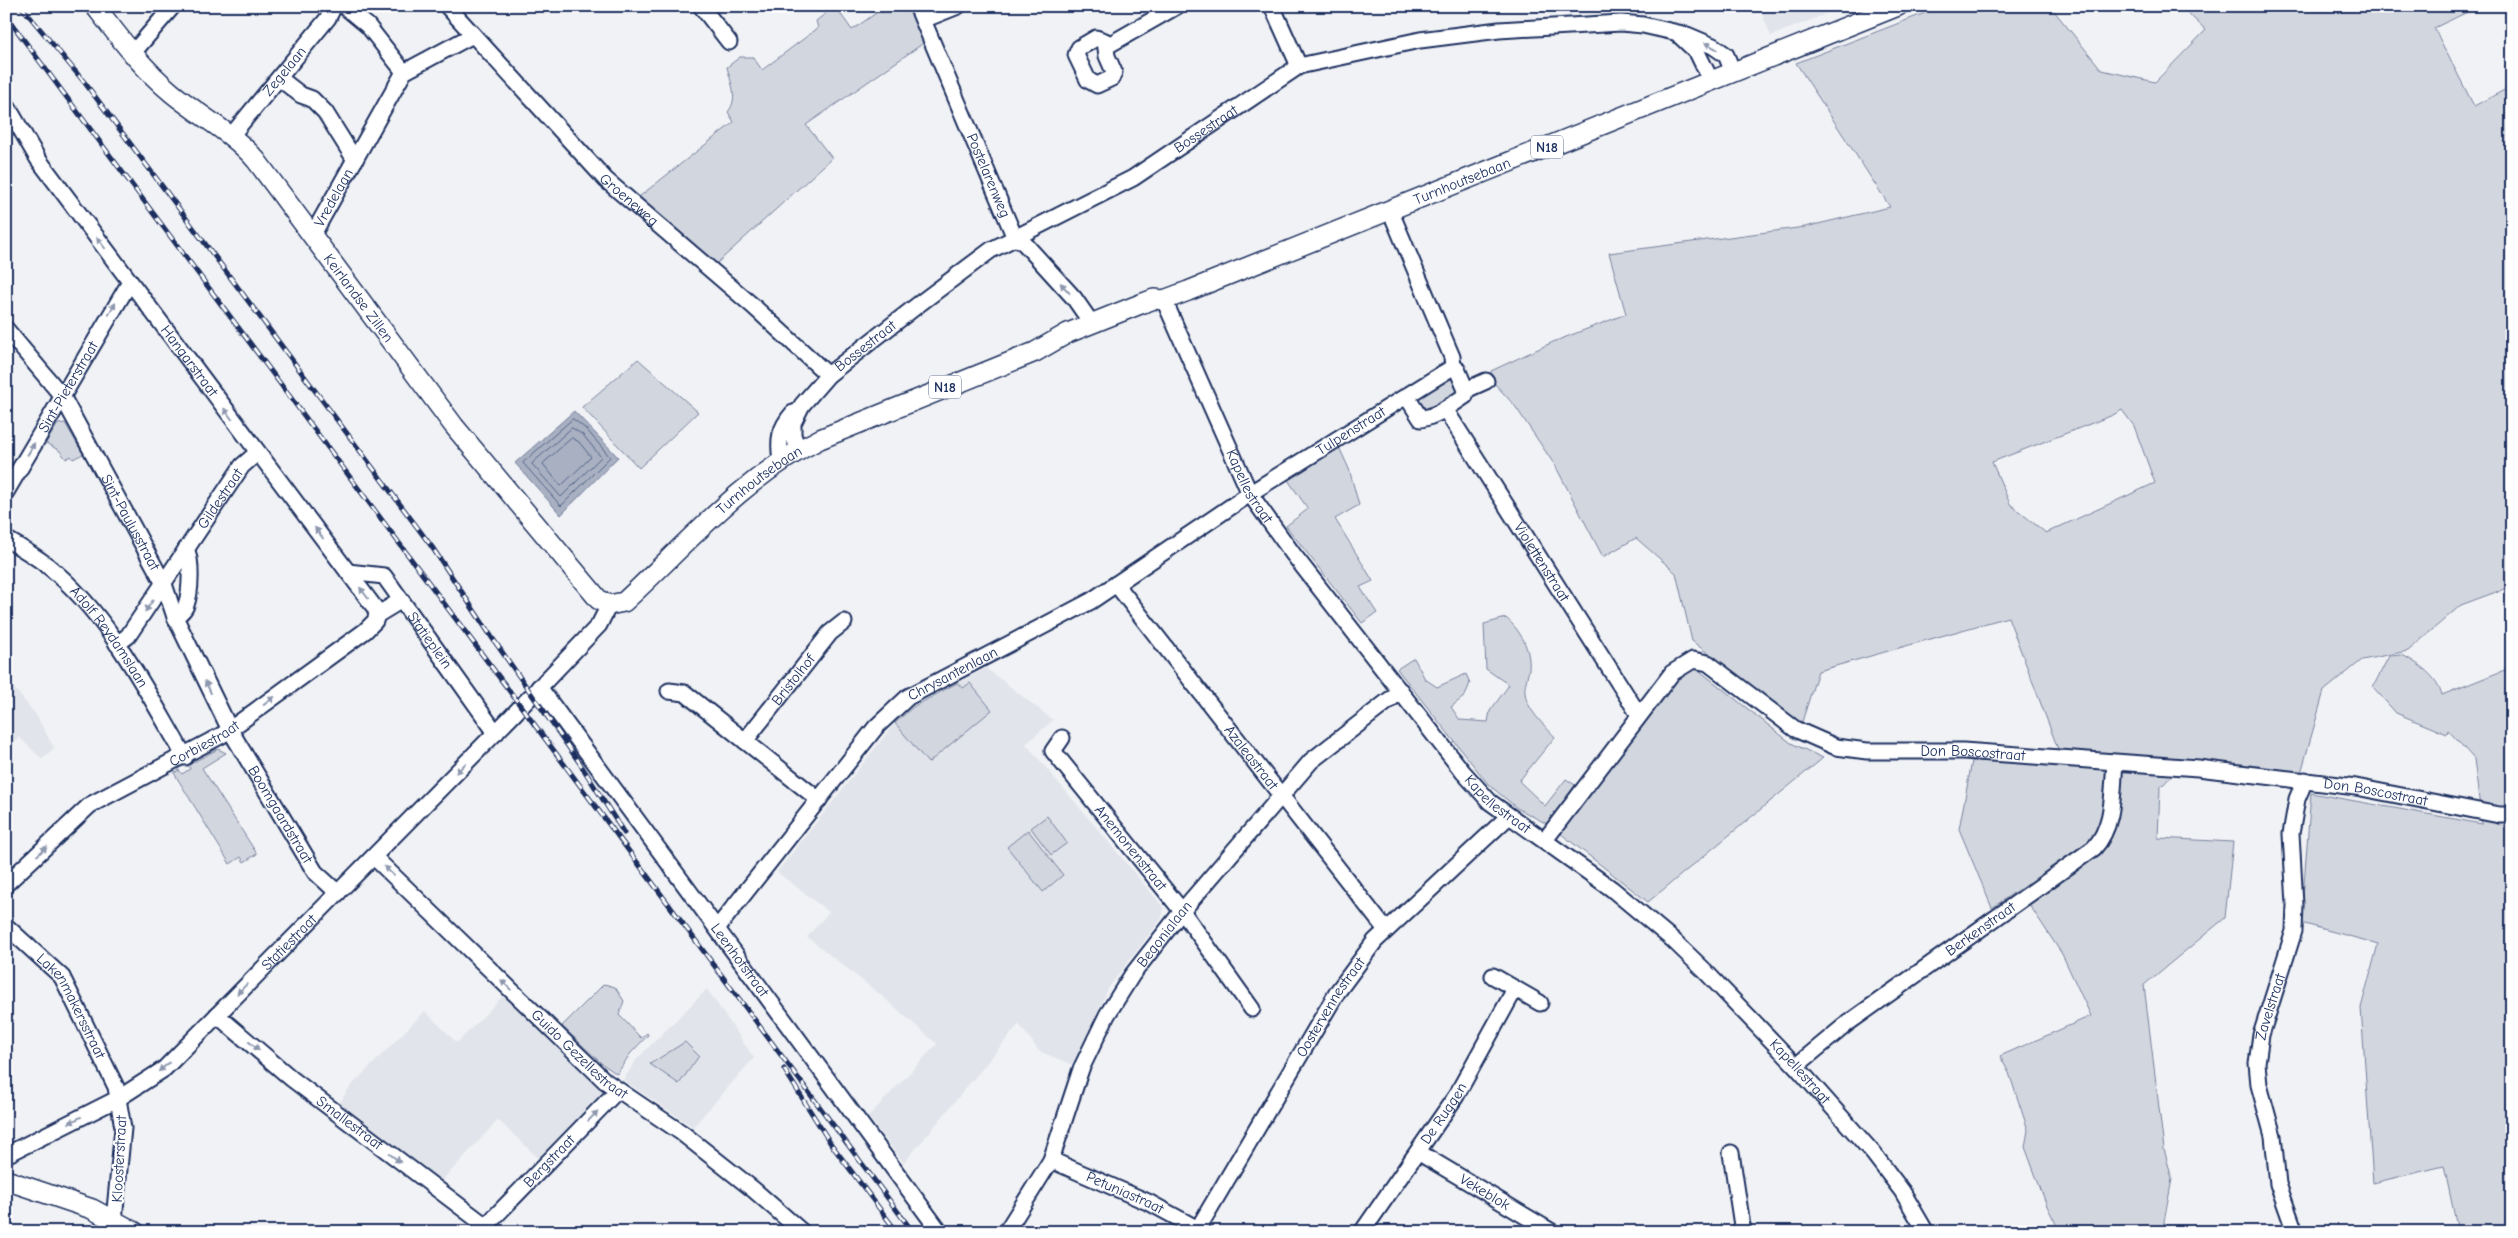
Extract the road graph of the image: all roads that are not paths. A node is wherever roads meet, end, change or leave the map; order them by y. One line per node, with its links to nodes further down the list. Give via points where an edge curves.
1 (95, 6): 16 (main road, Keirlandse Zillen)
2 (174, 6): 16 (street)
3 (334, 6): 20 (street, Zegelaan, via 328,18)
4 (344, 6): 18 (street, via 368,26)
5 (447, 6): 13 (street, Groeneweg)
6 (701, 6): 14 (street)
7 (958, 6): 11 (street)
8 (1177, 6): 15 (street)
9 (1272, 6): 17 (street)
10 (1898, 6): 19 (main road, Turnhoutsebaan / N18)
11 (920, 13): 29 (street, Postelarenweg)
12 (1677, 34): 17 (street, Bossestraat, via 1621,23 1499,30 1405,43); 19 (street, Bossestraat, one-way to 12, via 1726,55 1713,46); 21 (street, Bossestraat, via 1697,52)
13 (473, 35): 18 (street); 36 (street, Groeneweg, via 606,180)
14 (729, 42)
15 (1107, 46)
16 (132, 54): 24 (main road, Keirlandse Zillen, via 173,94)
17 (1300, 66): 29 (street, Bossestraat, via 1133,178)
18 (404, 72): 25 (street, Vredelaan)
19 (1734, 72): 21 (main road, Turnhoutsebaan / N18)
20 (282, 74): 23 (street, Vredelaan, via 308,91); 24 (street, Zegelaan)
21 (1711, 81): 27 (main road, Turnhoutsebaan / N18)
22 (6, 104): 30 (street, Hangarstraat, one-way to 22, via 38,159)
23 (335, 124): 25 (street, Vredelaan); 26 (street, Vredelaan)
24 (231, 136): 28 (main road, Keirlandse Zillen, via 256,160)
25 (363, 146): 26 (street, Vredelaan)
26 (355, 160): 28 (street, Vredelaan)
27 (1390, 210): 31 (main road, Turnhoutsebaan / N18); 35 (street)
28 (312, 236): 54 (main road, Keirlandse Zillen, via 460,432 599,600)
29 (1015, 238): 32 (street, Postelarenweg, one-way to 29, via 1068,291 1024,243); 36 (street, Bossestraat, via 991,250)
30 (130, 282): 39 (street, Sint-Pieterstraat, one-way to 30); 44 (street, Hangarstraat, one-way to 30)
31 (1164, 300): 32 (main road, Turnhoutsebaan / N18, via 1149,301); 34 (main road, Turnhoutsebaan / N18, via 1154,312 1137,319); 47 (street, Kapellestraat)
32 (1092, 324): 34 (main road, Turnhoutsebaan / N18, via 1068,333)
33 (6, 329): 39 (street, Sint-Paulusstraat)
34 (1035, 352): 43 (main road, Turnhoutsebaan / N18)
35 (1453, 367): 38 (street); 40 (street, Tulpenstraat)
36 (828, 375): 41 (street, Bossestraat)
37 (1486, 381): 38 (street)
38 (1466, 390): 42 (street, via 1465,396)
39 (62, 396): 46 (street, Sint-Pieterstraat, one-way to 39); 51 (street, Sint-Paulusstraat)
40 (1407, 397): 42 (street, via 1421,419); 47 (street, Tulpenstraat)
41 (798, 409): 43 (street, Bossestraat, via 793,435); 45 (street, Bossestraat, via 785,423 778,440)
42 (1445, 409): 62 (street, Violettenstraat)
43 (798, 449): 45 (main road, Turnhoutsebaan / N18)
44 (257, 453): 49 (street, Gildestraat, via 242,466); 50 (street, Hangarstraat, one-way to 44)
45 (781, 461): 54 (main road, Turnhoutsebaan / N18, via 718,510 624,602)
46 (6, 492)
47 (1250, 494): 52 (street, Chrysantenlaan); 61 (street, Kapellestraat)
48 (6, 539): 58 (street, Adolf Reydamslaan, via 47,566 73,589)
49 (186, 549): 51 (street, Gildestraat); 56 (street, via 190,556 186,606)
50 (348, 572): 53 (street, Statieplein, via 384,576); 55 (street, Hangarstraat, one-way to 50)
51 (164, 584): 56 (street, Sint-Paulusstraat); 58 (street, Gildestraat, one-way to 58, via 128,636)
52 (1116, 584): 70 (street, Azaleastraat); 71 (street, Chrysantenlaan, via 1091,601 908,697 876,728)
53 (400, 601): 55 (street, Corbiestraat); 64 (street, Statieplein)
54 (609, 605): 59 (street, via 599,625)
55 (377, 615): 63 (street, Corbiestraat, one-way to 55, via 365,631)
56 (175, 617): 63 (street, Sint-Paulusstraat, one-way to 56)
57 (844, 622): 66 (street, Bristolhof, via 830,633)
58 (116, 644): 67 (street, Adolf Reydamslaan)
59 (539, 687): 64 (street, Statiestraat); 80 (street, Leenhofstraat)
60 (669, 691): 66 (street, via 685,693)
61 (1401, 691): 70 (street, Begonialaan, via 1327,747); 73 (street, Kapellestraat, via 1480,793)
62 (1640, 715): 68 (street, Don Boscostraat, via 1672,673 1693,660 1708,663 1795,729 1836,748 1963,751); 74 (street, Don Boscostraat)
63 (230, 730): 67 (street, Corbiestraat); 77 (street, Boomgaardstraat, via 315,872)
64 (496, 733): 75 (street, Statiestraat, one-way to 75)
65 (1062, 738): 78 (street, Anemonenstraat, via 1053,751)
66 (745, 741): 71 (street)
67 (185, 757): 76 (street, Corbiestraat, one-way to 67, via 90,805)
68 (2115, 763): 69 (street, Don Boscostraat); 87 (street, Berkenstraat, via 2109,824 2094,848 1848,1023)
69 (2306, 780): 72 (street, Don Boscostraat, via 2499,815); 105 (street, Zavelstraat, via 2297,799 2291,834 2294,930 2261,1035 2257,1063 2278,1184)
70 (1280, 797): 78 (street, Begonialaan); 81 (street, Azaleastraat)
71 (819, 800): 80 (street, Chrysantenlaan)
72 (2512, 814)
73 (1509, 816): 74 (street, Kapellestraat); 81 (street, Oostervennestraat)
74 (1545, 840): 87 (street, Kapellestraat, via 1612,889 1673,940)
75 (374, 857): 77 (street, Statiestraat); 88 (street, Guido Gezellestraat, one-way to 75)
76 (6, 884)
77 (338, 893): 86 (street, Statiestraat, one-way to 86)
78 (1182, 911): 85 (street, Anemonenstraat); 93 (street, Begonialaan, via 1132,975 1107,1015 1081,1069)
79 (6, 926): 89 (street, Lakenmakersstraat, via 62,977)
80 (718, 927): 99 (street, Leenhofstraat)
81 (1386, 930): 97 (street, Oostervennestraat, via 1338,991)
82 (1493, 976): 83 (street)
83 (1515, 989): 84 (street); 90 (street, De Ruggen, via 1456,1096)
84 (1540, 1003)
85 (1252, 1009)
86 (217, 1015): 89 (street, Statiestraat, one-way to 89, via 164,1069); 96 (street, Smallestraat, one-way to 96, via 292,1079)
87 (1796, 1066): 104 (street, Kapellestraat, via 1888,1171)
88 (618, 1090): 96 (street, Bergstraat, one-way to 88); 98 (street, Guido Gezellestraat, via 682,1133)
89 (119, 1098): 92 (street, Statiestraat, one-way to 92); 95 (street, Kloosterstraat)
90 (1418, 1152): 101 (street, De Ruggen); 102 (street, Vekeblok)
91 (1731, 1154): 103 (street)
92 (6, 1155)
93 (1051, 1160): 97 (street, Petuniastraat, via 1150,1203); 100 (street, Begonialaan)
94 (6, 1180): 95 (main road, via 81,1205)
95 (126, 1228)
96 (483, 1229)
97 (1197, 1230)
98 (802, 1232)
99 (940, 1232)
100 (1006, 1232)
101 (1362, 1232)
102 (1552, 1232)
103 (1743, 1232)
104 (1926, 1232)
105 (2295, 1232)

